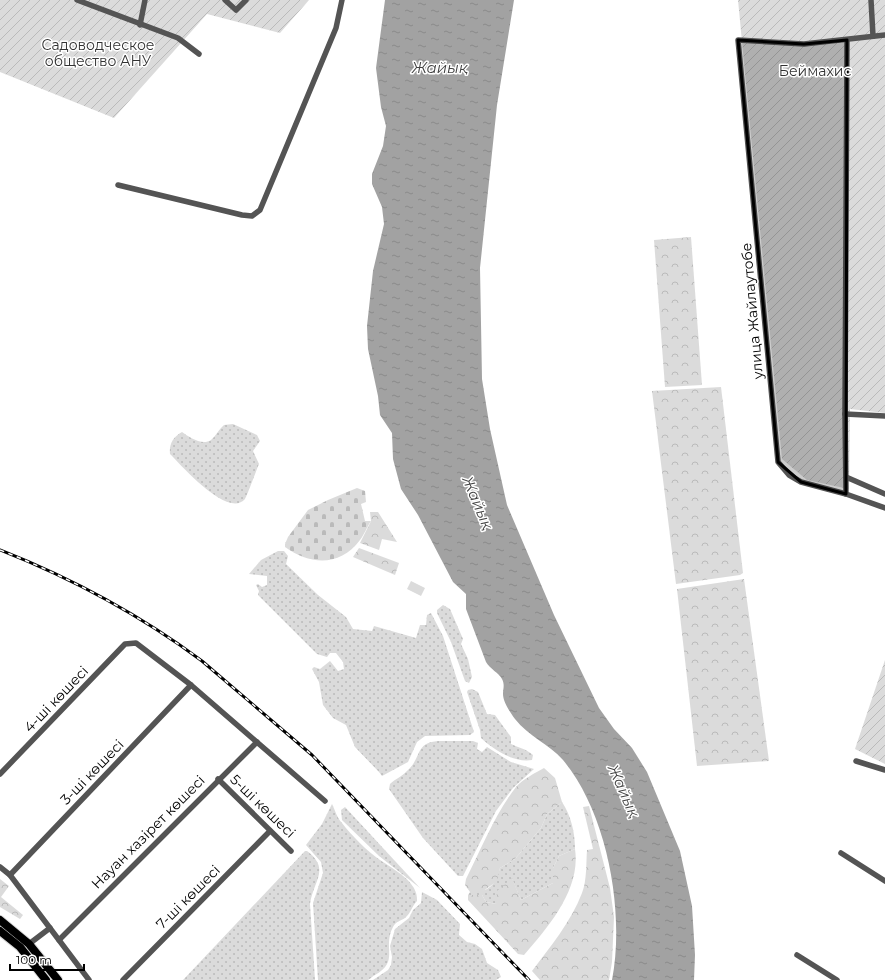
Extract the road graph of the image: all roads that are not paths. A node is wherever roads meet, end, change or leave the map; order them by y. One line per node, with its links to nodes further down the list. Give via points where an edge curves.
1 (77, 0): 7 (street)
2 (145, 0): 7 (street)
3 (225, 0): 4 (street, via 236,10)
4 (246, 0)
5 (342, 0): 12 (street, via 336,28 260,210 252,216 242,215)
6 (871, 0): 9 (street)
7 (140, 25): 11 (street, via 178,38)
8 (885, 35): 9 (street)
9 (873, 36): 10 (street)
10 (847, 40): 13 (street); 16 (street, улица Жайлаутобе, via 804,44 738,40 778,462 789,475 801,482)
11 (200, 54)
12 (118, 184)
13 (845, 414): 14 (street); 15 (street)
14 (885, 416)
15 (846, 477): 16 (street); 17 (street)
16 (846, 494): 18 (street, улица Жайлаутобе)
17 (885, 494)
18 (885, 508)
19 (192, 685): 20 (street); 23 (street, 4-шi көшесі, via 136,643 125,644); 30 (street, 3-шi көшесі)
20 (256, 742): 24 (street, Науан хазірет көшесі); 25 (street)
21 (856, 761): 22 (street)
22 (885, 770)
23 (0, 774)
24 (218, 779): 26 (street, 5-шi көшесі); 35 (street, Науан хазірет көшесі)
25 (325, 800)
26 (270, 831): 27 (street, 5-шi көшесі); 41 (street, 7-шi көшесі)
27 (291, 851)
28 (841, 853): 31 (street)
29 (0, 867): 30 (street)
30 (10, 875): 33 (street)
31 (885, 881)
32 (0, 920): 36 (highway)
33 (50, 928): 35 (street); 36 (street)
34 (0, 932): 38 (highway, via 20,947)
35 (58, 940): 40 (street)
36 (29, 944): 39 (highway)
37 (797, 955): 42 (street)
38 (46, 980)
39 (58, 980)
40 (89, 980)
41 (123, 980)
42 (837, 980)

